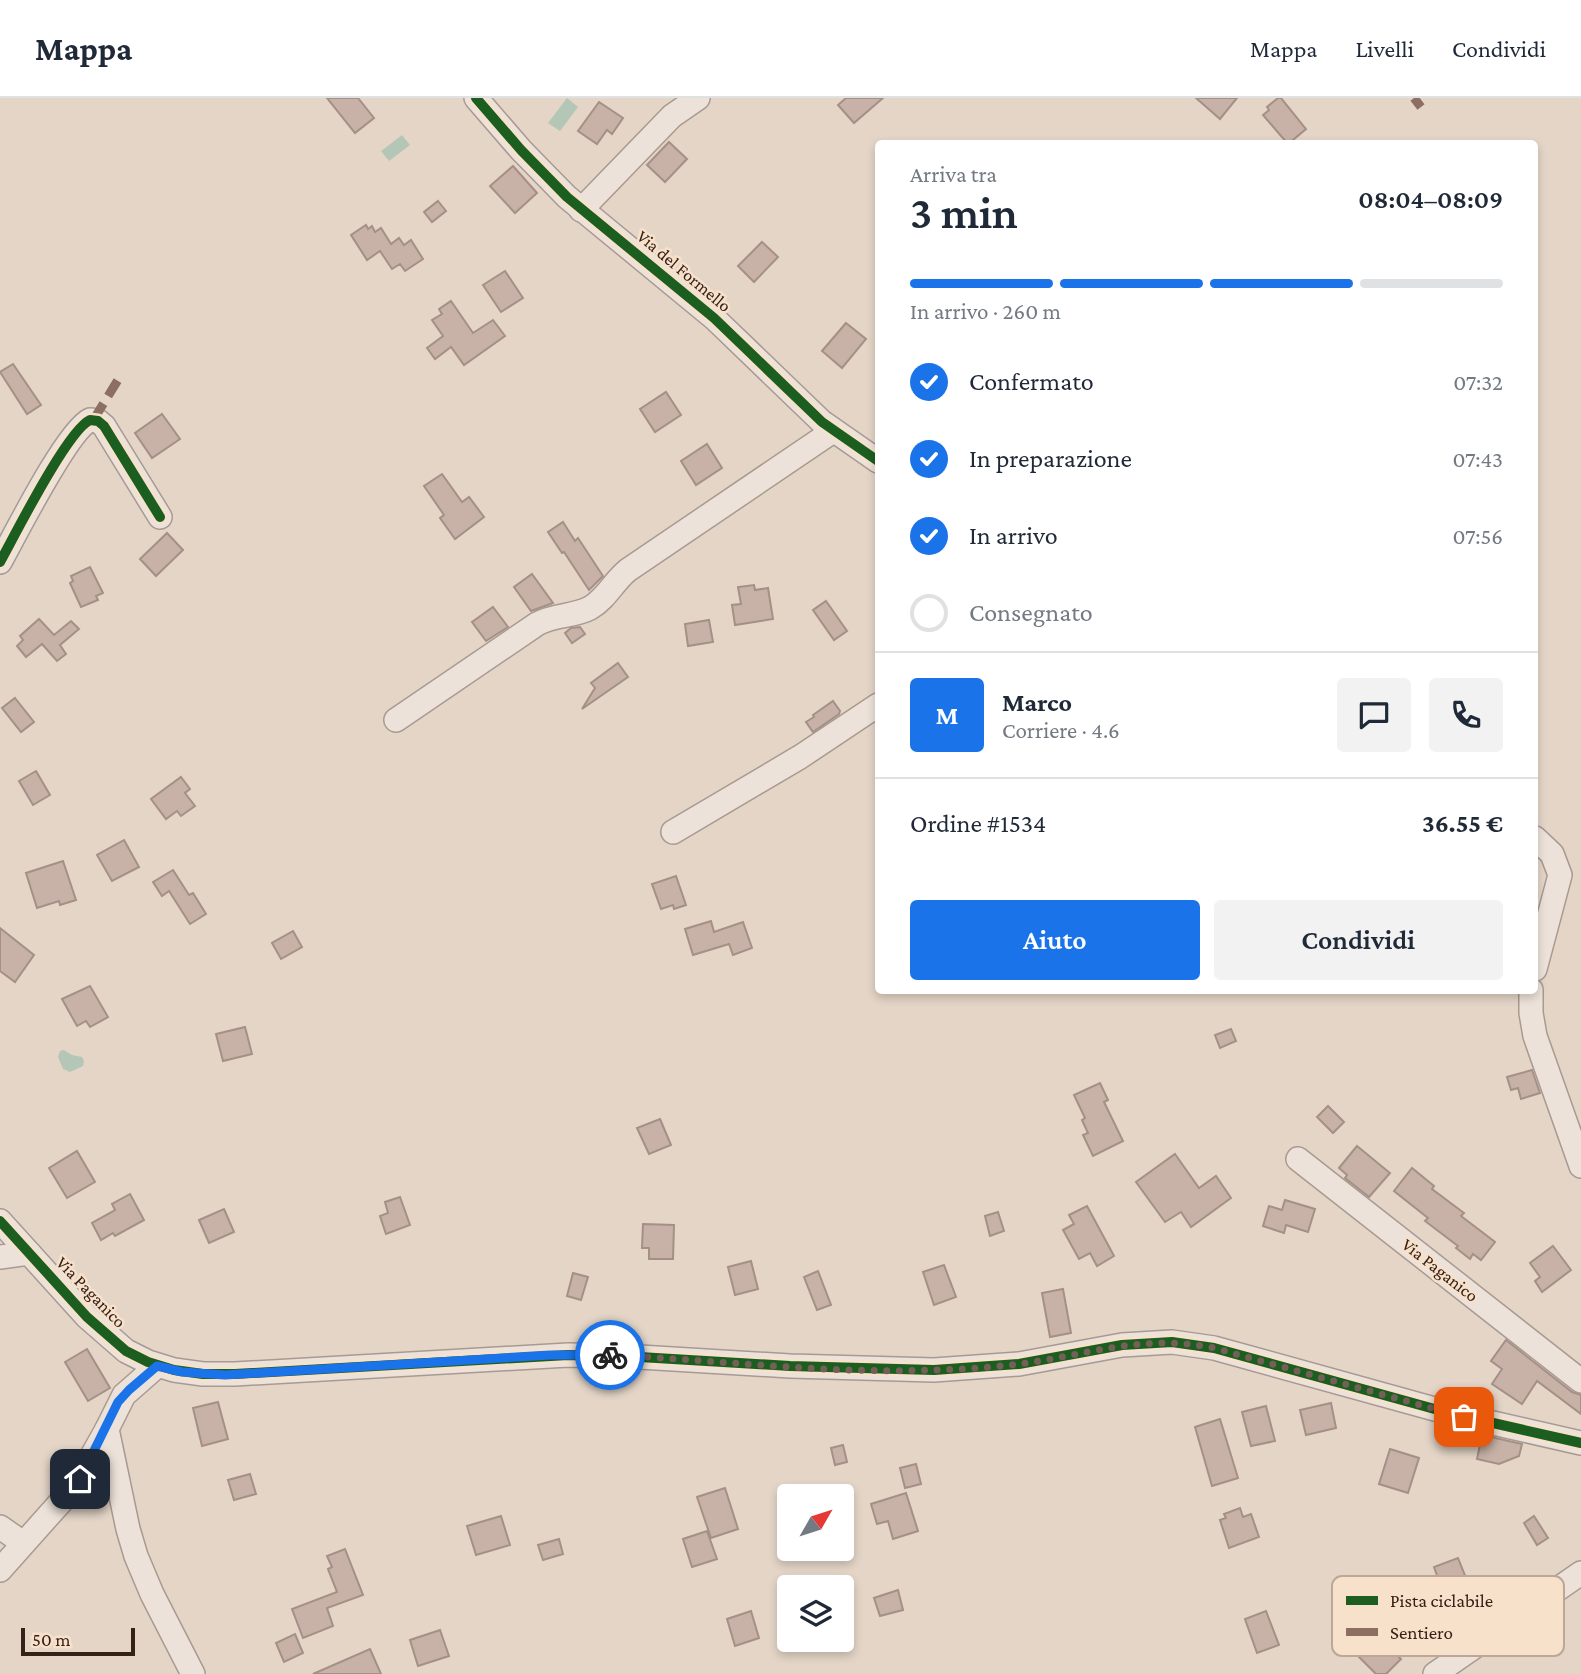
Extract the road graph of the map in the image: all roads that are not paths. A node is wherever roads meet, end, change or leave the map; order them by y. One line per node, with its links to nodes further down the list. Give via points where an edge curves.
1 (475, 98): 4 (street, Via del Formello)
2 (698, 98): 3 (street)
3 (672, 107): 4 (street)
4 (581, 210): 5 (street, Via del Formello, via 707,312)
5 (833, 431): 6 (street, Via del Formello); 10 (street, via 628,570 596,604 537,624)
6 (875, 459)
7 (160, 517): 8 (street, via 104,426 90,419 54,466)
8 (0, 562)
9 (875, 707): 11 (street)
10 (396, 720)
11 (673, 832)
12 (1538, 841): 13 (street, via 1552,854 1560,875)
13 (1538, 958)
14 (1531, 994): 16 (street, via 1535,1037)
15 (1298, 1159): 21 (street, Via Paganico)
16 (1581, 1166)
17 (0, 1221): 18 (street, Via Paganico)
18 (29, 1254): 19 (street); 20 (street, Via Paganico, via 101,1331 131,1354)
19 (0, 1256)
20 (157, 1366): 22 (street, via 124,1395); 23 (street, Via Paganico, via 225,1375 587,1355 934,1370 1018,1364 1122,1345 1172,1342 1214,1348 1450,1413)
21 (1581, 1381)
22 (107, 1429): 25 (street, via 75,1486); 30 (street, via 136,1556)
23 (1581, 1443)
24 (0, 1527): 25 (street)
25 (23, 1543): 26 (street)
26 (0, 1570)
27 (1581, 1573): 28 (street)
28 (1564, 1585)
29 (1461, 1656): 31 (street)
30 (193, 1674)
31 (1435, 1674)

